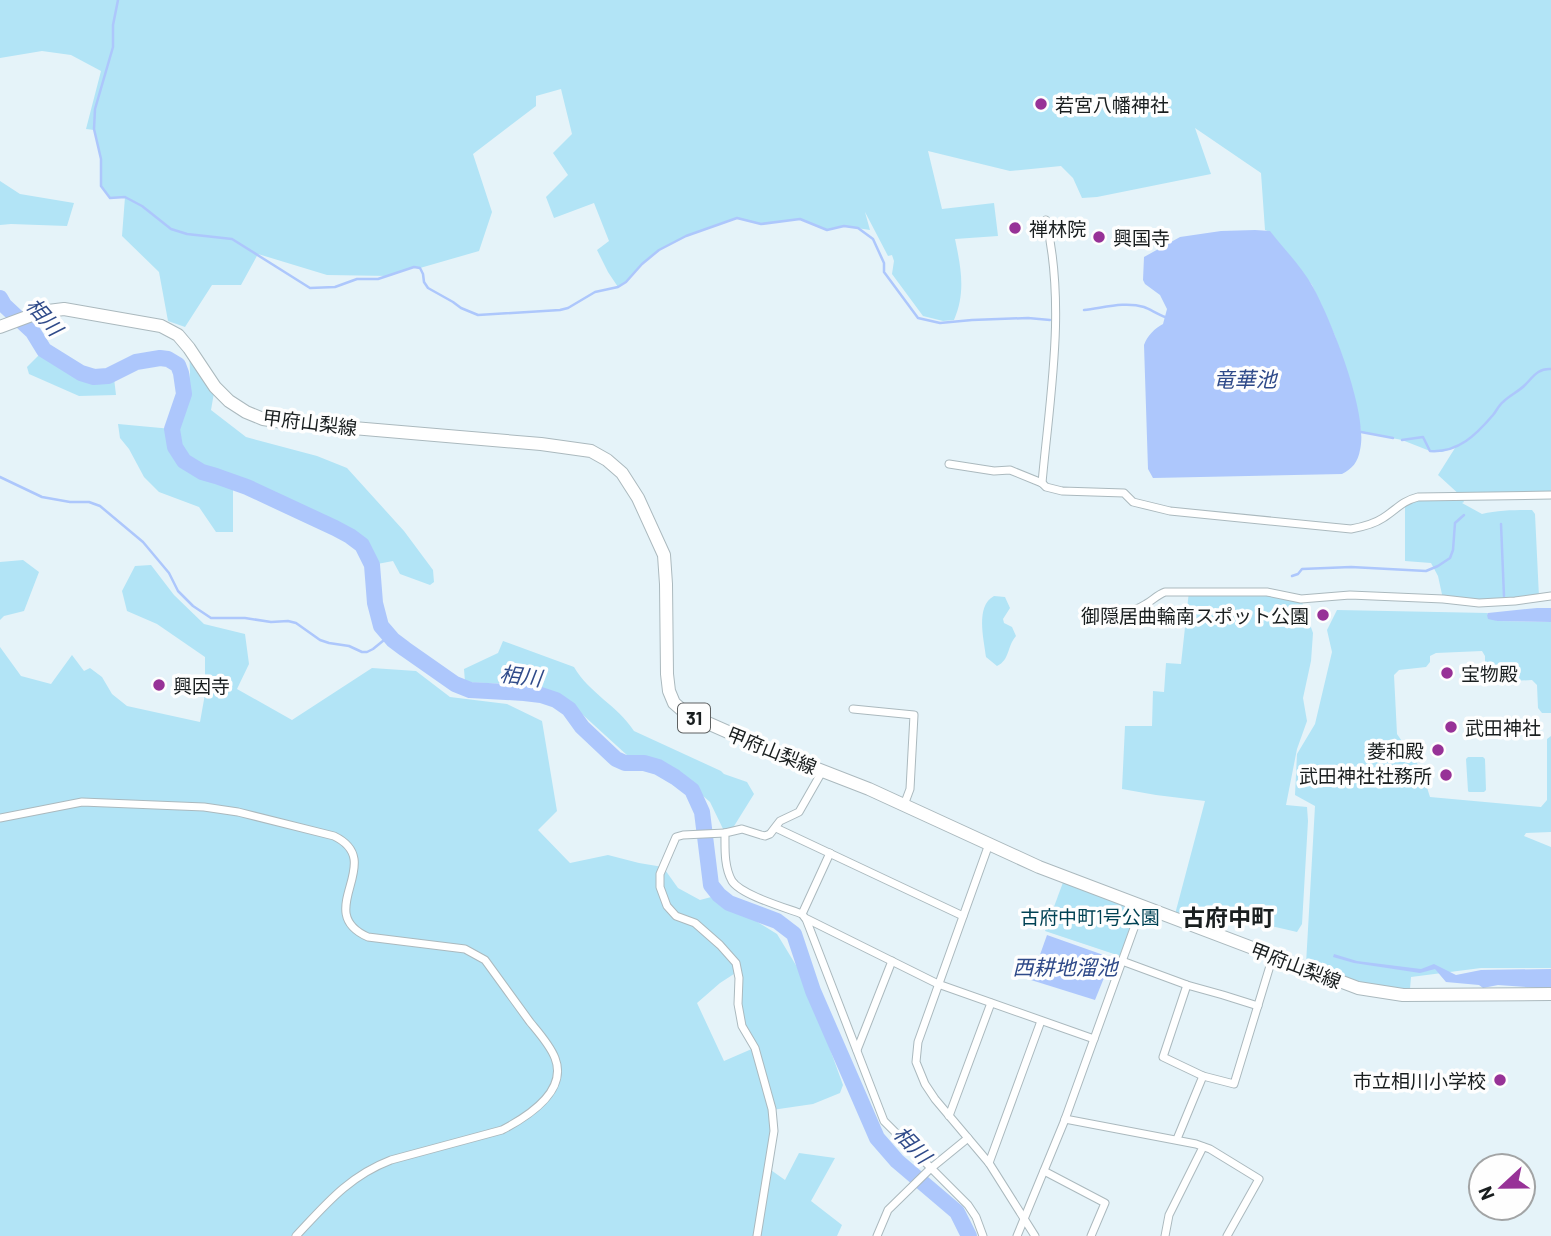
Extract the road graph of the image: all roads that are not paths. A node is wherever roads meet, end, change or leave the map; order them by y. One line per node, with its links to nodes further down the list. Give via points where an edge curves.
1 (1046, 220): 4 (street, via 1057,322)
2 (5, 326): 9 (main road, 甲府山梨線 / 31, via 53,309 161,326 178,335 229,401 263,419 591,451 622,472 664,555 667,674 674,703 694,717)
3 (949, 464): 4 (street, via 1010,470)
4 (1042, 483): 5 (street, via 1062,491 1124,493 1133,502 1170,511 1351,529 1381,519 1405,500 1418,497)
5 (1551, 495)
6 (1551, 596): 7 (street, via 1479,603 1350,595 1301,599 1267,592 1165,592 1122,615)
7 (1090, 616)
8 (853, 709): 10 (street, via 914,715)
9 (823, 771): 10 (main road, 甲府山梨線 / 31); 12 (street, via 799,812)
10 (904, 805): 14 (main road, 甲府山梨線 / 31)
11 (0, 818): 40 (street, via 82,802 204,807 334,836 349,846 355,859 345,906 354,929 368,937 476,954 539,1034 557,1065 555,1083 546,1099 502,1130 374,1166 344,1186)
12 (776, 828): 13 (street, via 765,836 742,829); 15 (street)
13 (725, 833): 17 (street, via 725,859 732,882 749,894); 41 (street, via 676,838 660,874 660,887 676,916 695,923 736,963 737,1004 742,1026 755,1048 774,1131)
14 (989, 844): 16 (main road, 甲府山梨線 / 31); 18 (street)
15 (830, 853): 17 (street); 18 (street)
16 (1142, 906): 19 (main road, 甲府山梨線 / 31); 21 (street)
17 (804, 916): 20 (street); 29 (street)
18 (964, 916): 22 (street)
19 (1273, 956): 24 (main road, 甲府山梨線 / 31, via 1358,988 1403,995); 26 (street)
20 (892, 961): 22 (street); 29 (street)
21 (1122, 961): 23 (street); 28 (street)
22 (938, 984): 25 (street); 31 (street, via 918,1042 916,1062 925,1084)
23 (1187, 985): 26 (street); 30 (street, via 1163,1057)
24 (1551, 994)
25 (990, 1003): 27 (street); 31 (street)
26 (1258, 1006): 30 (street, via 1234,1084)
27 (1041, 1021): 28 (street); 36 (street)
28 (1094, 1039): 32 (street)
29 (857, 1050): 37 (street, via 884,1121)
30 (1203, 1076): 34 (street)
31 (949, 1116): 33 (street)
32 (1065, 1119): 34 (street); 38 (street)
33 (968, 1138): 36 (street); 37 (street)
34 (1177, 1139): 35 (street)
35 (1203, 1147): 47 (street, via 1169,1215); 48 (street, via 1259,1179)
36 (989, 1163): 39 (street)
37 (927, 1171): 42 (street, via 888,1210); 43 (street, via 968,1205)
38 (1044, 1171): 39 (street); 46 (street, via 1105,1203)
39 (1024, 1220): 44 (street); 45 (street)
40 (296, 1236)
41 (757, 1236)
42 (877, 1236)
43 (983, 1236)
44 (1017, 1236)
45 (1035, 1236)
46 (1091, 1236)
47 (1165, 1236)
48 (1227, 1236)

